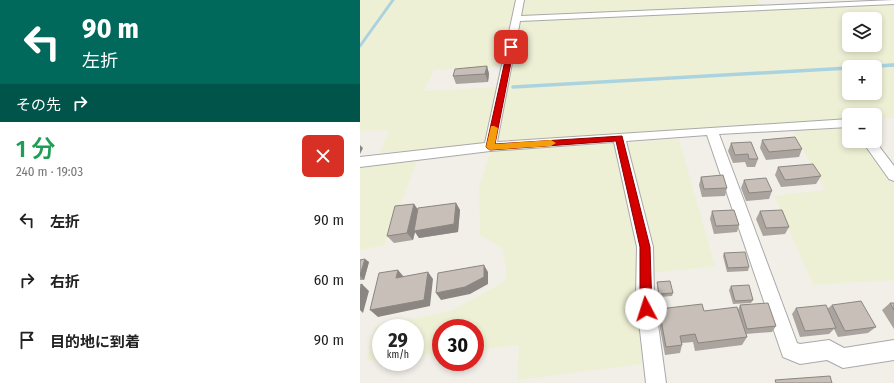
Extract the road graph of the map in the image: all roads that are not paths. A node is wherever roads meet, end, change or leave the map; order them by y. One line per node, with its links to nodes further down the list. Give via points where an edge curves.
1 (520, 0): 3 (street)
2 (894, 2): 3 (street)
3 (517, 19): 7 (street)
4 (842, 123): 5 (street)
5 (712, 131): 6 (street); 11 (street, via 790,350 800,354 829,350 843,358)
6 (619, 138): 7 (street); 12 (street, via 645,247 645,295)
7 (490, 147): 9 (street)
8 (873, 148): 10 (street)
9 (360, 162)
10 (894, 176)
11 (894, 350)
12 (656, 383)

